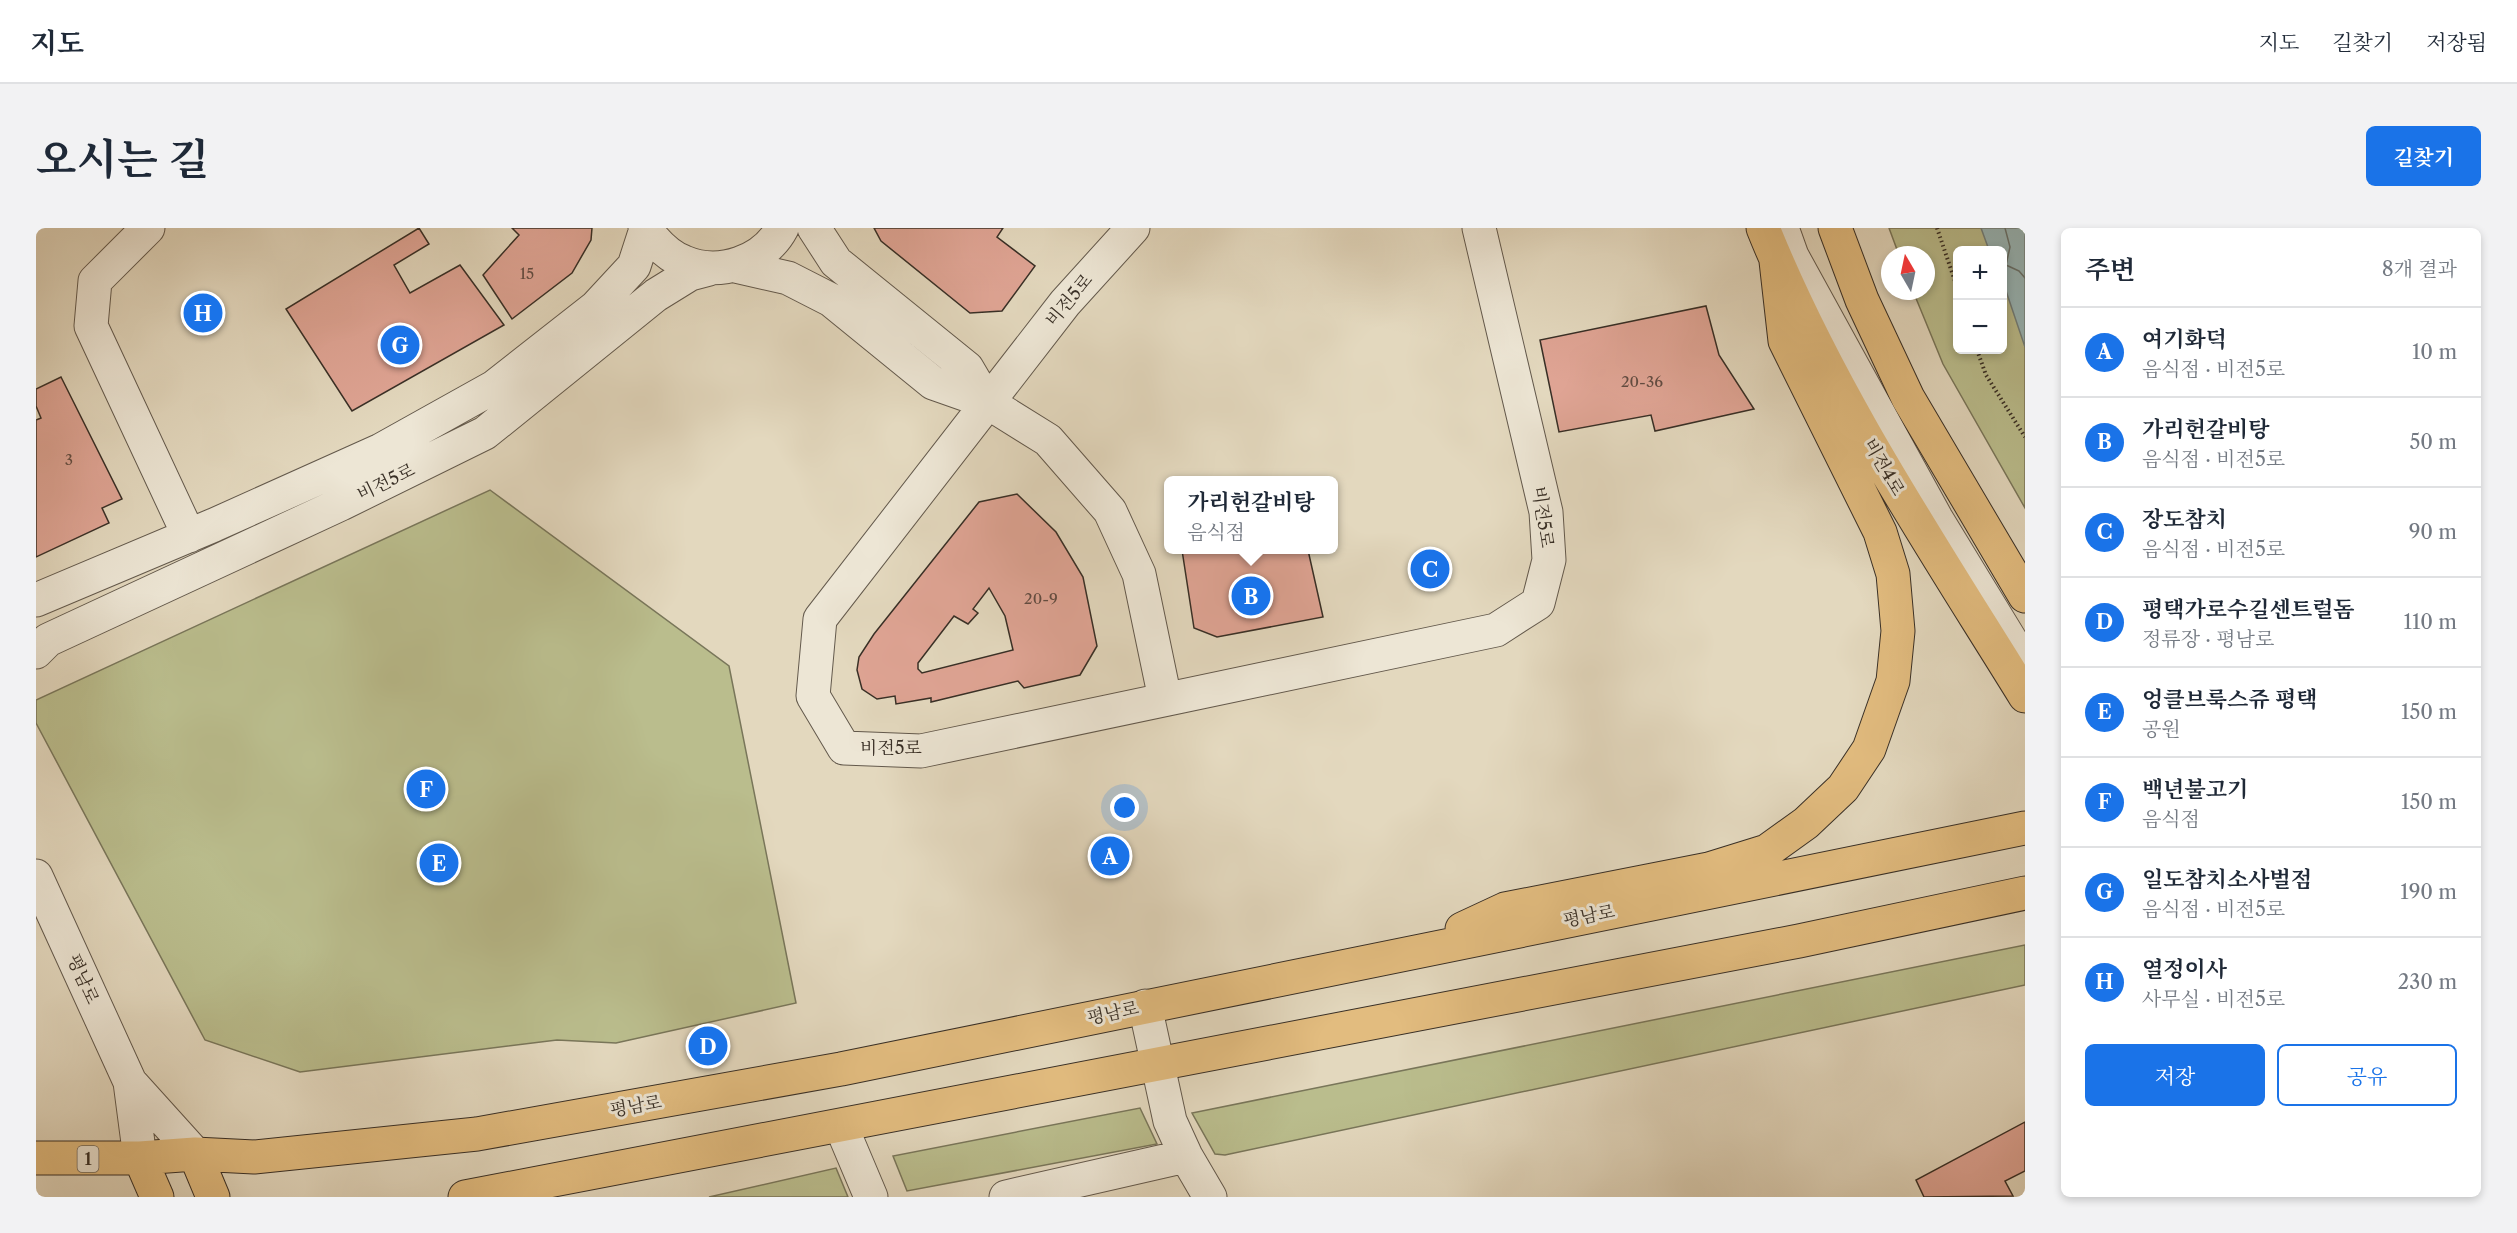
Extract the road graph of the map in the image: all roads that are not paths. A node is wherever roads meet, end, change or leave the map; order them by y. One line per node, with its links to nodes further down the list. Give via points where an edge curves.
1 (148, 228): 16 (street, via 94,281 91,326)
2 (646, 228): 12 (street, via 676,258); 16 (street, 비전5로, via 634,266 596,307 494,387 381,450)
3 (782, 228): 12 (street, 비전5로, via 759,255)
4 (814, 228): 15 (street, via 836,262 967,368)
5 (1133, 228): 15 (street, 비전5로, via 1065,303)
6 (1479, 228): 23 (street, 비전5로, via 1546,512 1549,560 1538,603 1496,630)
7 (1763, 228): 11 (main road, 비전4로)
8 (1782, 228): 21 (street, via 1792,256 1936,518)
9 (1800, 228): 13 (street)
10 (1835, 228): 14 (main road, via 1862,300)
11 (1776, 261): 22 (main road, 비전4로, via 1837,386); 27 (main road, via 1785,341 1880,532 1893,574 1898,631 1893,681 1869,749 1843,788 1806,823 1767,851 1709,869 1506,909)
12 (722, 267): 15 (street, via 788,278 831,300 933,383); 20 (street, 비전5로, via 690,274 656,295 485,433 48,640)
13 (1864, 354): 14 (street); 19 (street)
14 (1908, 398): 17 (main road)
15 (987, 402): 23 (street, via 1048,440 1110,511 1139,574); 23 (street, 비전5로, via 820,619 813,696 844,748 921,751)
16 (189, 536): 18 (street, 비전5로)
17 (2025, 596)
18 (36, 600)
19 (2025, 639)
20 (36, 652)
21 (2025, 664)
22 (2025, 696)
23 (1165, 699)
24 (2025, 828): 27 (main road, 평남로)
25 (36, 876): 30 (street, 평남로)
26 (2025, 893): 29 (main road, via 1799,941)
27 (1409, 953): 28 (main road, 평남로)
28 (1145, 1006): 29 (street); 32 (main road, 평남로, via 841,1069 477,1134 254,1157)
29 (1158, 1062): 31 (main road); 33 (street, via 1170,1121)
30 (130, 1082): 32 (street); 35 (street)
31 (841, 1126): 39 (main road); 40 (street)
32 (195, 1154): 35 (main road, 1); 38 (main road)
33 (1186, 1156): 36 (street); 41 (street)
34 (36, 1158): 35 (main road, 1)
35 (140, 1158): 37 (main road)
36 (1028, 1195)
37 (157, 1197)
38 (213, 1197)
39 (465, 1197)
40 (871, 1197)
41 (1210, 1197)

